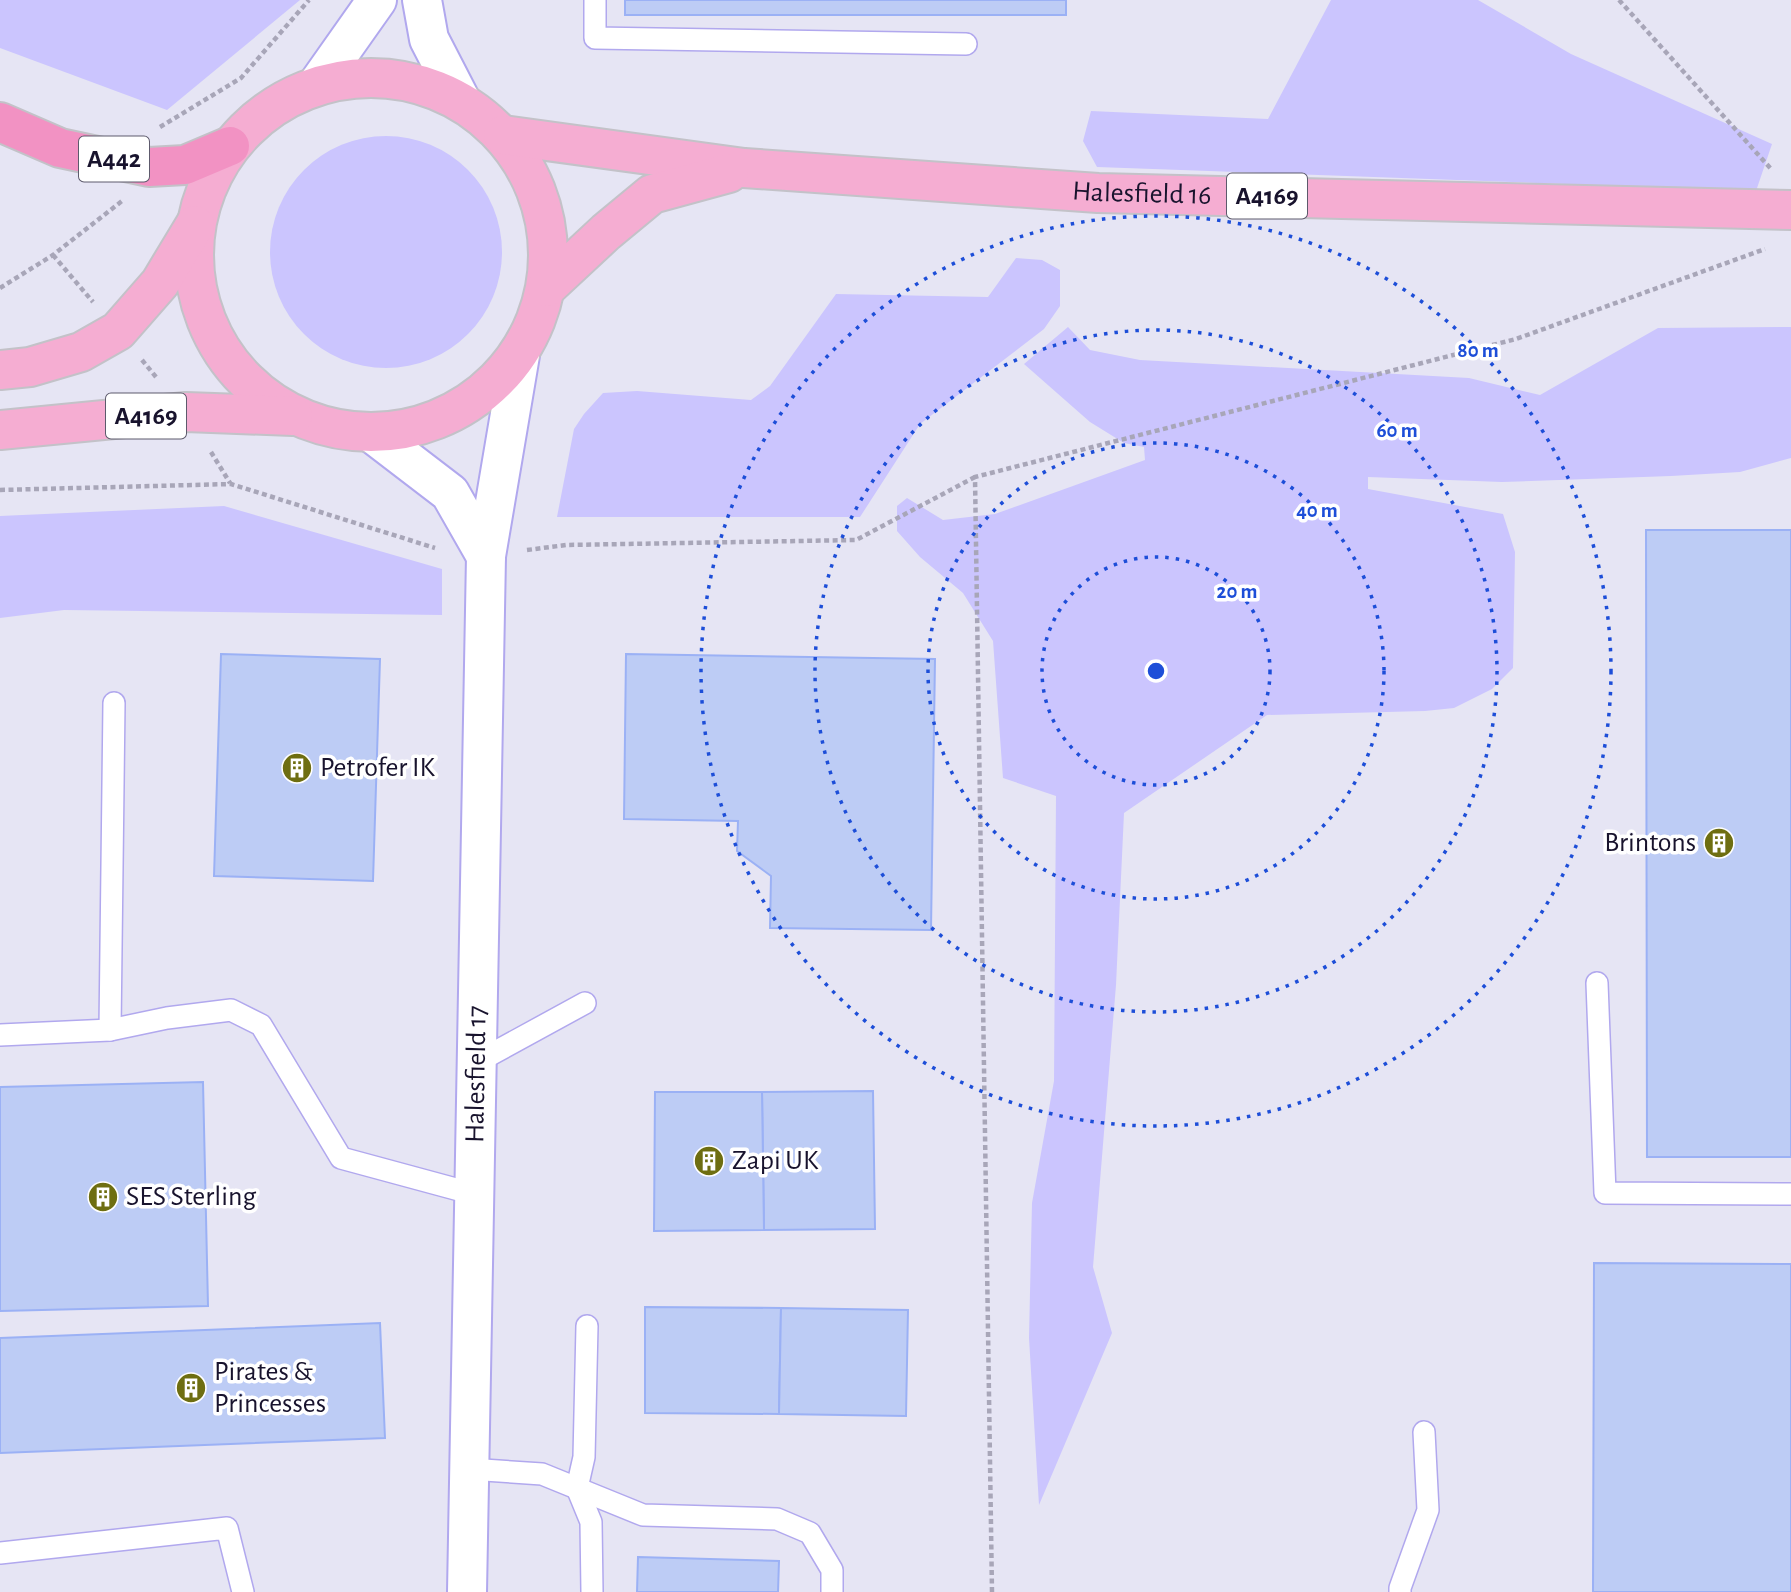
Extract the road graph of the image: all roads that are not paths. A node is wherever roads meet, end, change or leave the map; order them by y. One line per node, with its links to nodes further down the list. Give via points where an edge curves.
1 (377, 0): 5 (street)
2 (422, 0): 6 (street, via 429,39)
3 (595, 0): 4 (lane, via 595,38)
4 (966, 44)
5 (317, 85): 6 (main road, via 366,77 415,82); 9 (main road, via 269,109)
6 (461, 101): 8 (main road)
7 (0, 122): 9 (highway, A442, via 60,148 149,167 185,165)
8 (503, 135): 10 (main road, Halesfield 16 / A4169); 13 (main road, via 533,180 548,232)
9 (230, 146): 12 (main road, via 207,184)
10 (744, 169): 11 (main road, Halesfield 16 / A4169, via 1098,192); 13 (main road, Halesfield 16 / A4169, via 652,194)
11 (1784, 193)
12 (195, 225): 15 (main road, via 160,283 118,331 81,352 30,367); 16 (main road, via 194,283 212,337 246,383)
13 (547, 287): 14 (main road, via 537,322)
14 (520, 355): 18 (main road, via 480,397 430,424); 19 (street, Halesfield 17)
15 (0, 370)
16 (293, 416): 17 (main road, A4169, via 186,412); 18 (main road, via 332,429)
17 (0, 430)
18 (373, 434): 19 (street, via 450,493)
19 (486, 556): 25 (street, Halesfield 17)
20 (114, 703): 23 (lane)
21 (1597, 983): 27 (lane, via 1605,1193)
22 (585, 1003): 25 (lane)
23 (110, 1030): 24 (lane); 26 (lane, via 231,1010 261,1025 341,1158)
24 (0, 1035)
25 (477, 1062): 26 (street, Halesfield 17)
26 (474, 1194): 30 (street, Halesfield 17)
27 (1791, 1194)
28 (587, 1326): 31 (lane, via 584,1457)
29 (1424, 1432): 37 (lane, via 1428,1510)
30 (469, 1469): 31 (lane, via 542,1474); 34 (street, Halesfield 17)
31 (577, 1488): 35 (lane, via 591,1522); 36 (lane, via 643,1515 777,1519 810,1533 832,1570)
32 (0, 1553): 33 (lane, via 227,1528)
33 (243, 1592)
34 (467, 1592)
35 (592, 1592)
36 (832, 1592)
37 (1400, 1592)

